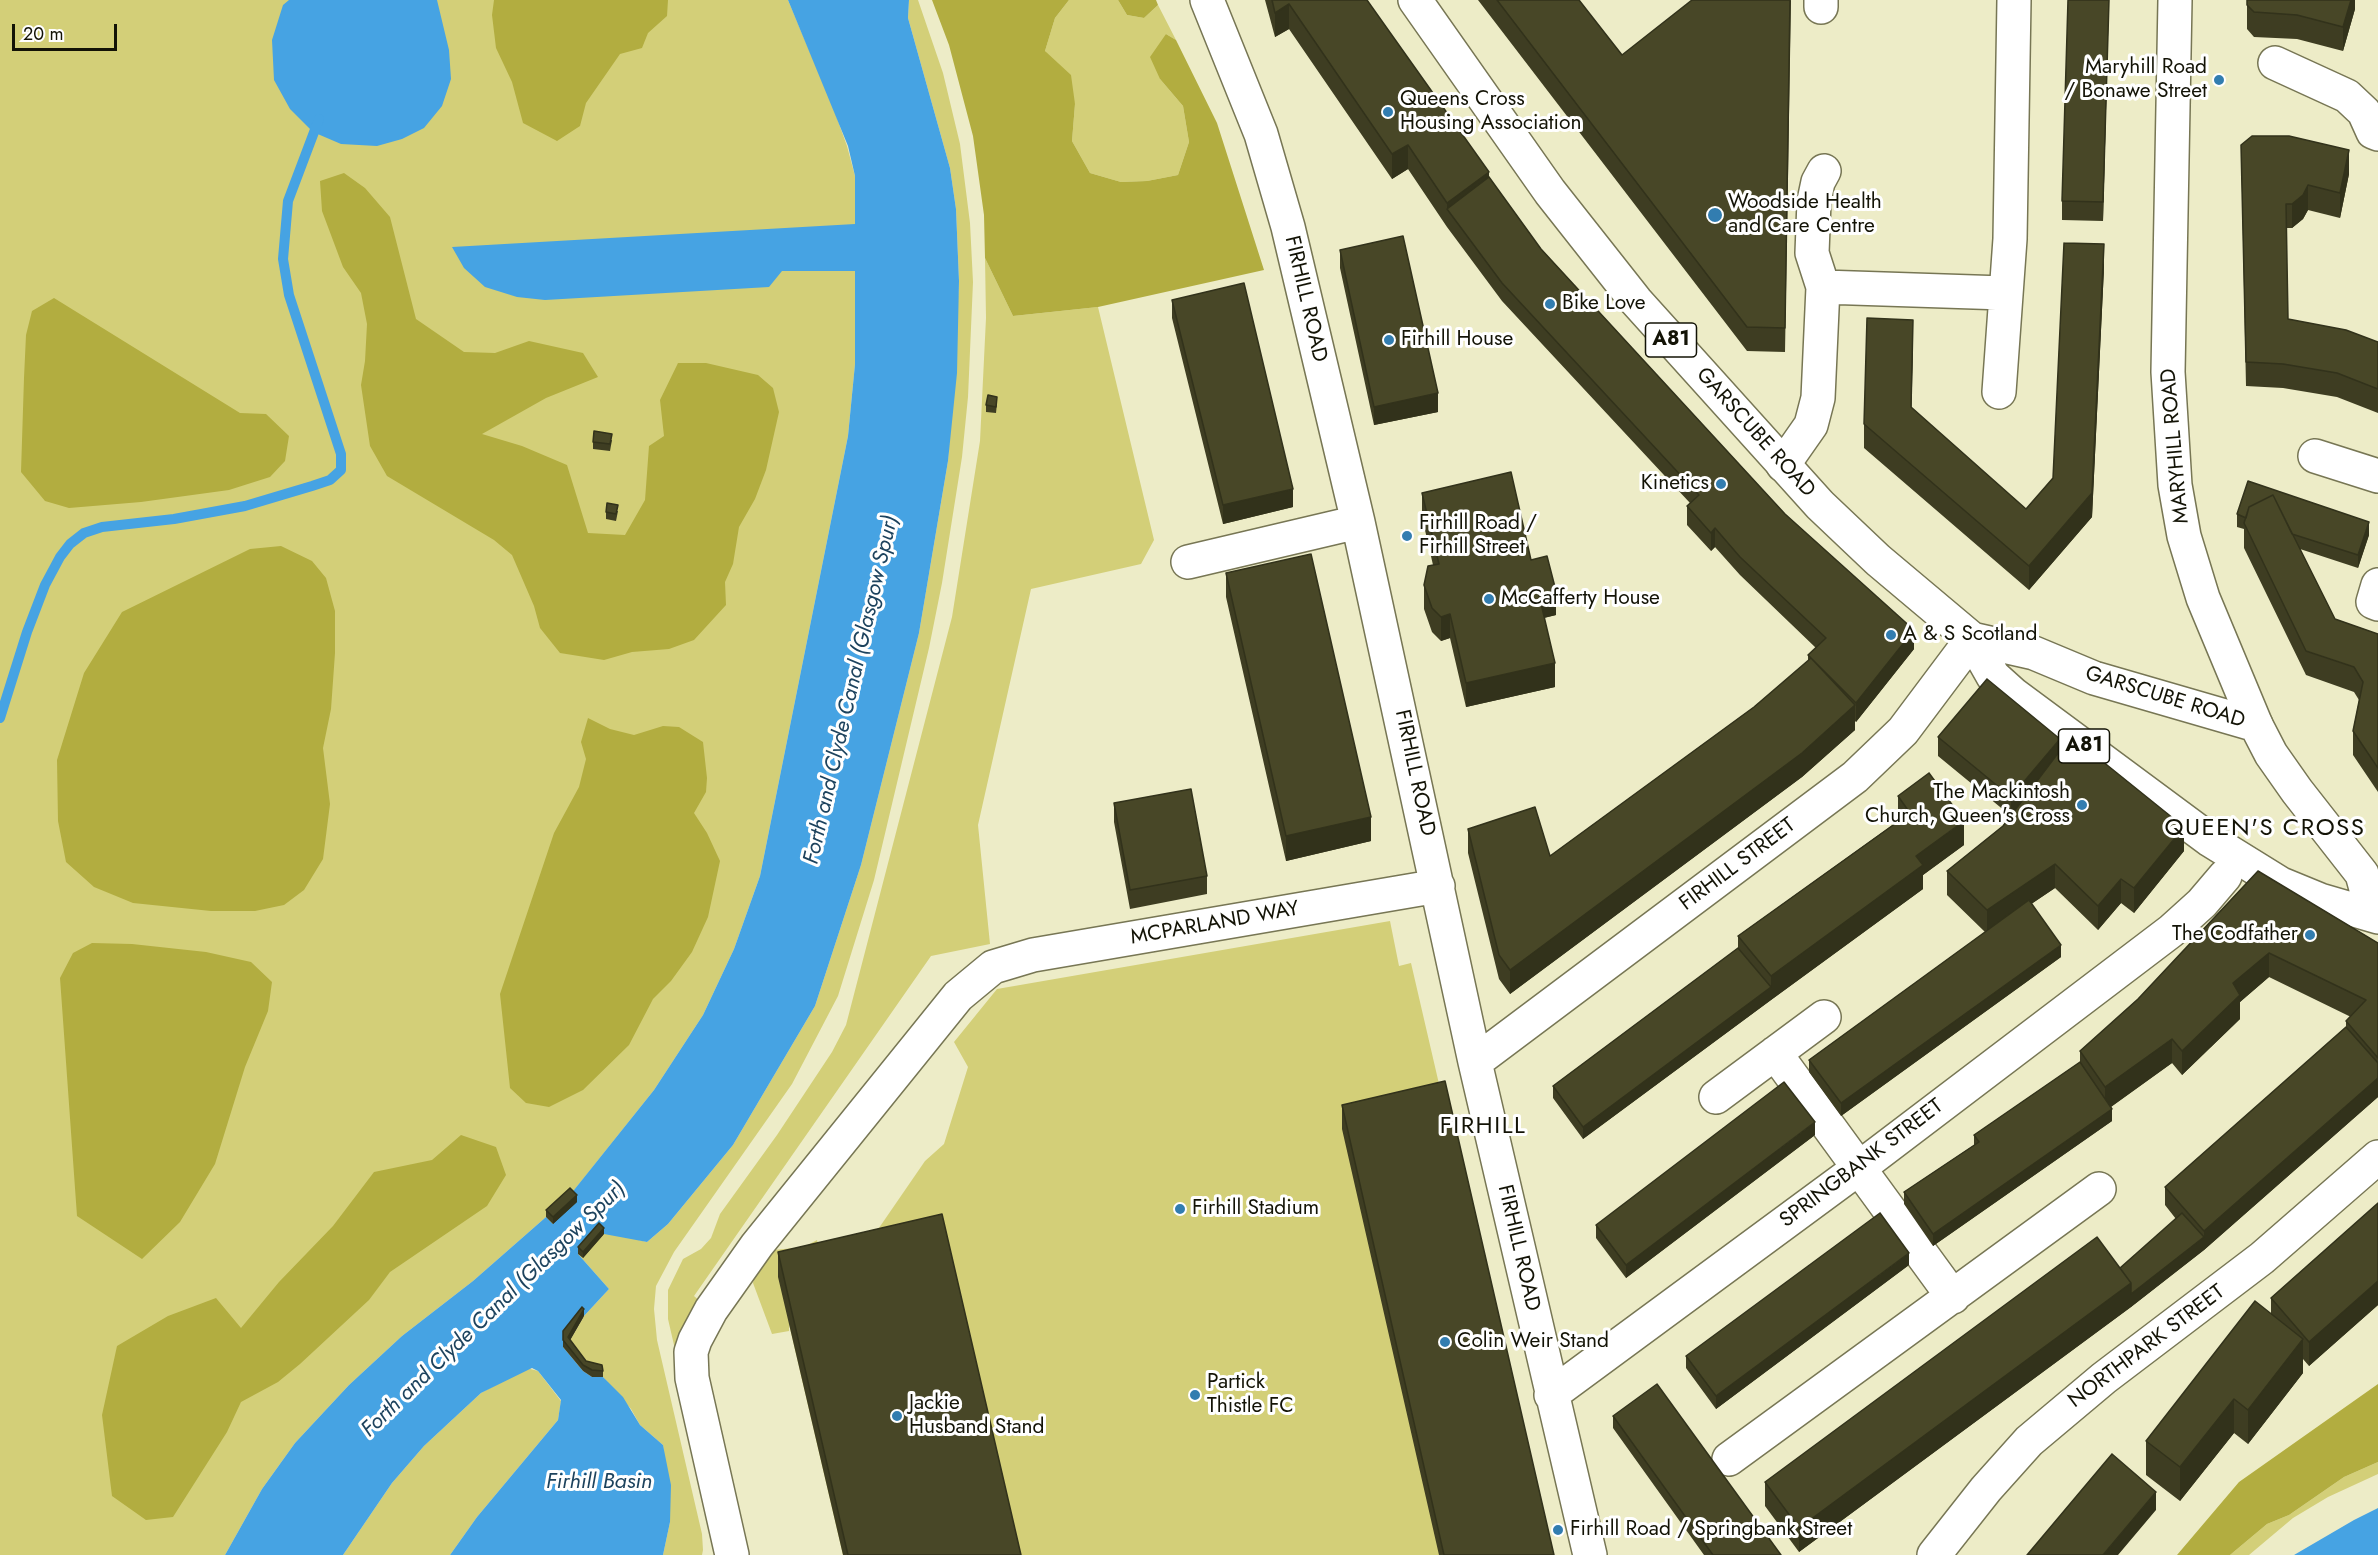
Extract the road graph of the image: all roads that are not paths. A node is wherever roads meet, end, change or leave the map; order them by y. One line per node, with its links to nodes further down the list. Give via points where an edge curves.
1 (1207, 0): 15 (street, FIRHILL ROAD, via 1261,134 1280,195)
2 (1415, 0): 13 (street, GARSCUBE ROAD / A81, via 1593,249)
3 (2014, 0): 10 (street, via 2010,239)
4 (2175, 0): 20 (street, MARYHILL ROAD, via 2168,372 2175,485 2184,536 2203,598)
5 (2275, 63): 7 (street, via 2348,96 2364,112)
6 (2378, 97): 7 (street)
7 (2376, 133)
8 (1824, 171): 9 (street, via 1814,201 1812,253)
9 (1822, 287): 10 (street); 13 (street, via 1816,410 1806,434)
10 (2004, 293): 11 (street)
11 (1999, 392)
12 (2315, 456): 14 (street)
13 (1783, 465): 19 (street, GARSCUBE ROAD / A81, via 1878,560)
14 (2378, 476)
15 (1358, 522): 16 (street); 23 (street, FIRHILL ROAD)
16 (1188, 562)
17 (2378, 585): 18 (street, via 2373,602)
18 (2378, 604)
19 (1972, 639): 20 (street, GARSCUBE ROAD / A81, via 2034,653 2094,678); 21 (street, GARSCUBE ROAD / A81, via 1994,676 2013,694); 27 (street, FIRHILL STREET, via 1903,731 1855,777)
20 (2256, 725): 24 (street, MARYHILL ROAD / A81, via 2297,791 2362,874)
21 (2210, 840): 24 (street, MARYHILL ROAD / A81, via 2281,884)
22 (2225, 876): 30 (street, SPRINGBANK STREET, via 2171,931)
23 (1438, 886): 27 (street, FIRHILL ROAD); 35 (street, MCPARLAND WAY, via 1033,955 993,967 958,996 757,1245 699,1329 691,1352 692,1378)
24 (2376, 916)
25 (1824, 1017): 26 (street)
26 (1775, 1053): 28 (street); 30 (street)
27 (1475, 1062): 33 (street, FIRHILL ROAD)
28 (1716, 1097)
29 (2378, 1157): 37 (street, NORTHPARK STREET, via 2244,1272 2104,1378 2029,1441)
30 (1859, 1168): 32 (street); 33 (street, SPRINGBANK STREET)
31 (2099, 1188): 32 (street)
32 (1953, 1297): 34 (street)
33 (1551, 1395): 36 (street, FIRHILL ROAD)
34 (1729, 1459)
35 (732, 1555)
36 (1590, 1555)
37 (1934, 1555)

